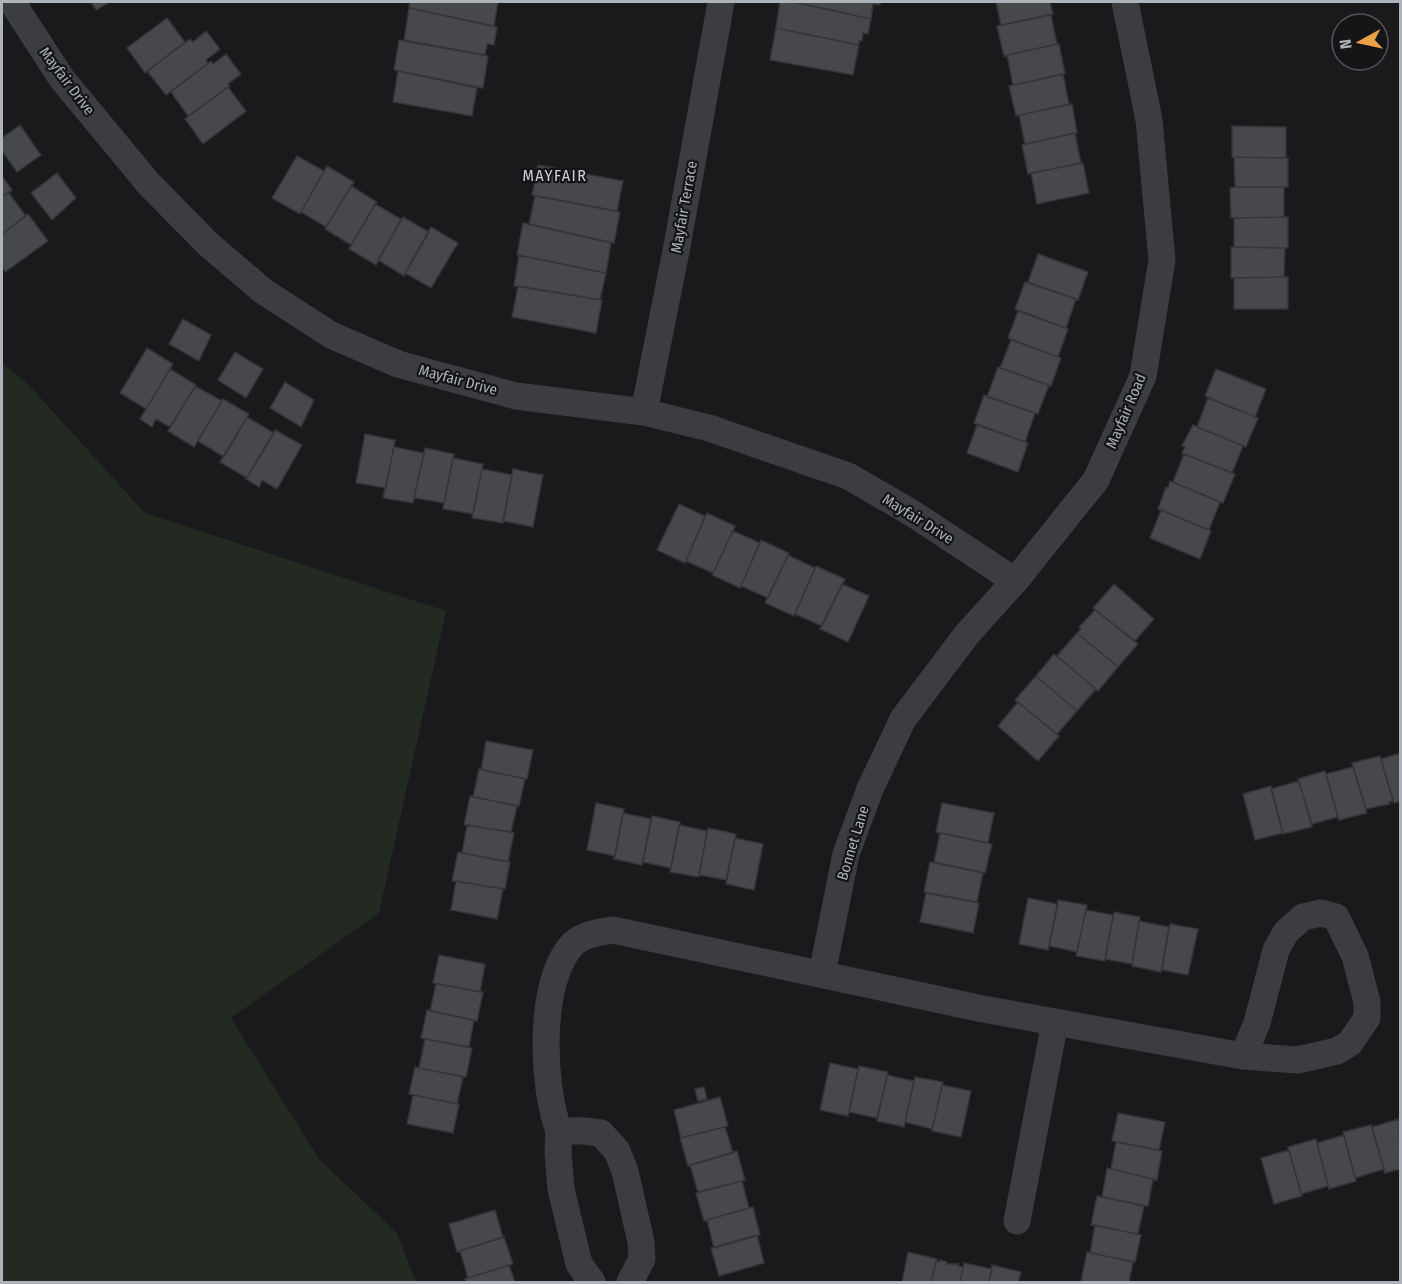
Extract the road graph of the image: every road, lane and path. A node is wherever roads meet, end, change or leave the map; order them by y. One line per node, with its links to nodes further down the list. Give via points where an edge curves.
1 (12, 2): 4 (street, Mayfair Drive, via 62,79 149,184 208,244 264,291 330,335 398,364 516,396)
2 (721, 2): 4 (street, Mayfair Terrace)
3 (1125, 2): 5 (street, Mayfair Road, via 1149,120 1162,260 1143,376 1096,480)
4 (644, 412): 5 (street, Mayfair Drive, via 710,428 848,476)
5 (1015, 581): 6 (street, Mayfair Road, via 968,633)
6 (903, 719): 7 (street, Bonnet Lane, via 870,789 846,854)
7 (822, 974): 8 (street); 10 (street, via 613,930 592,933 574,943 560,965 550,998 545,1054 547,1084)
8 (1055, 1022): 9 (street); 11 (street)
9 (1243, 1056): 9 (street, via 1297,1059 1337,1051 1350,1043 1367,1018 1367,1002 1355,956 1336,917 1321,913 1303,917 1286,932 1276,950 1257,1023)
10 (560, 1131): 12 (street, via 558,1170 565,1208 579,1263); 13 (street, via 601,1133 617,1151 641,1242 642,1259)
11 (1017, 1221)
12 (592, 1282)
13 (630, 1282)

